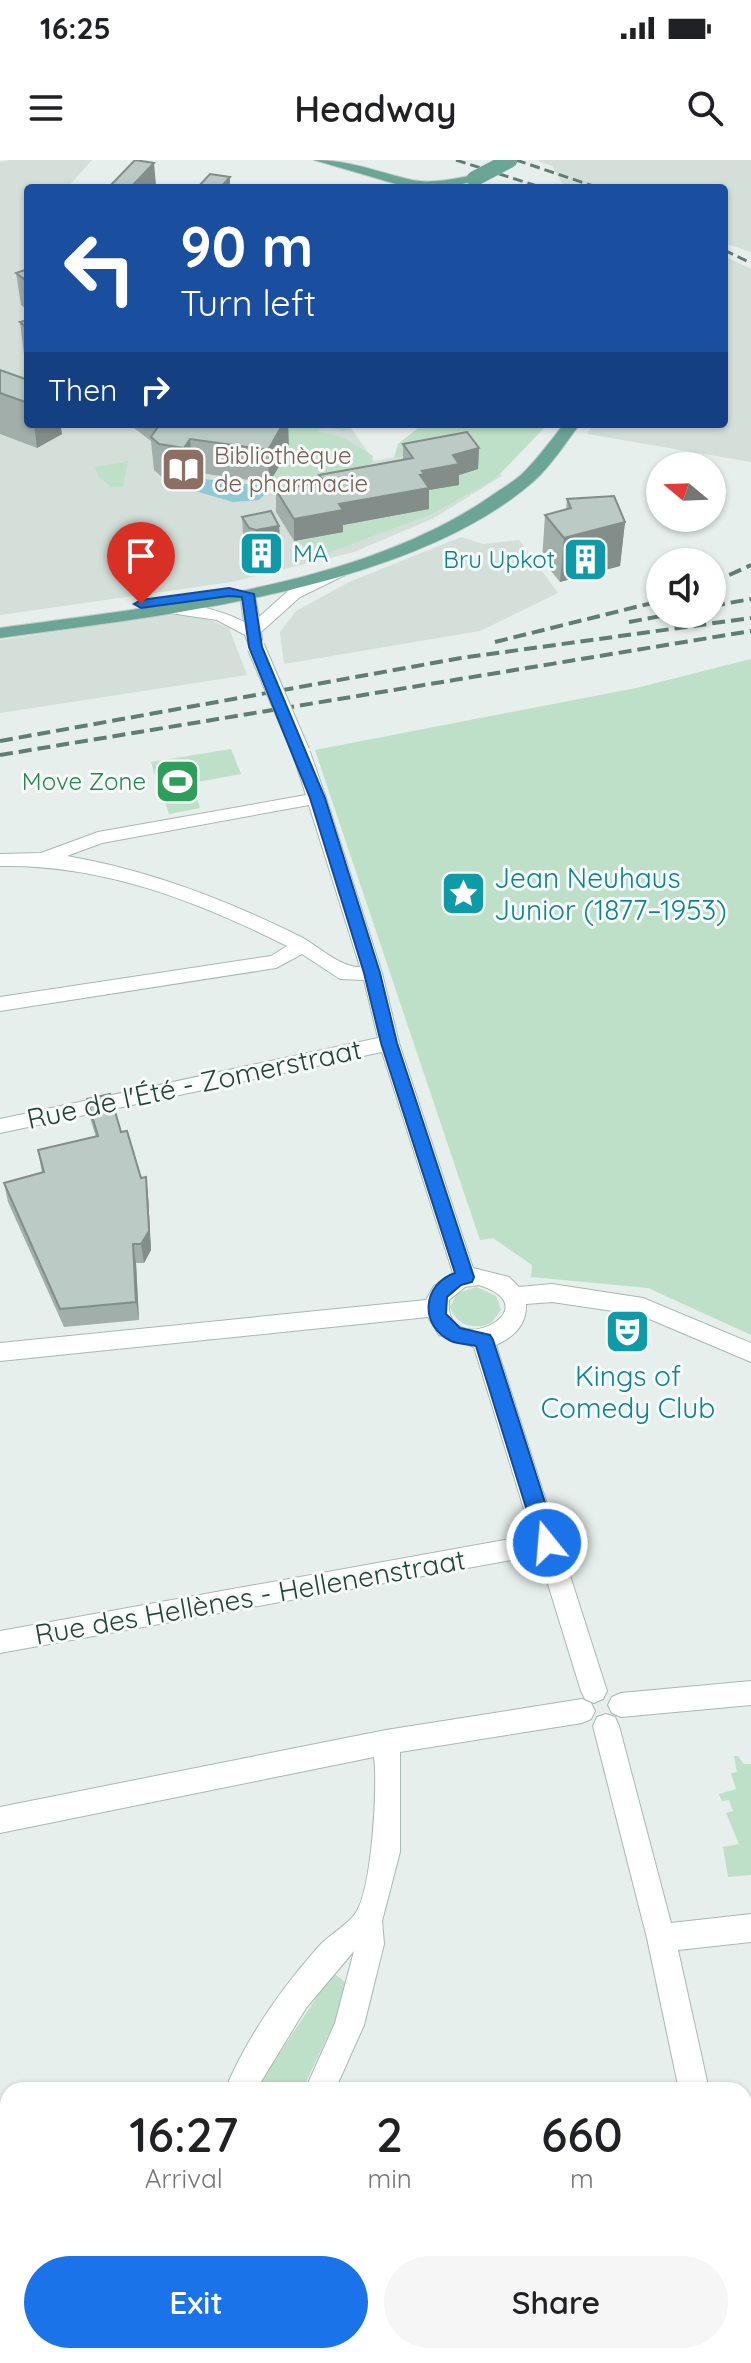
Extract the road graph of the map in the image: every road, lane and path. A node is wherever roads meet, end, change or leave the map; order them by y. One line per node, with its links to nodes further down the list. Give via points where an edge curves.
1 (320, 160): 4 (main road)
2 (510, 160): 3 (main road, bridge)
3 (473, 183)
4 (410, 184)
5 (569, 428): 6 (main road, via 547,459 498,500 415,544)
6 (339, 572): 7 (main road); 11 (street, via 294,594)
7 (248, 594): 8 (main road); 9 (main road, via 206,594); 11 (street)
8 (170, 608): 10 (main road); 11 (street, via 221,616)
9 (0, 624)
10 (0, 633)
11 (254, 639): 12 (street, bridge)
12 (317, 798): 13 (street, via 98,838); 16 (street)
13 (45, 859): 14 (street); 15 (street, via 198,897)
14 (0, 860)
15 (299, 947): 16 (street, via 347,974); 17 (street, via 346,985); 18 (street, via 276,962)
16 (372, 973): 17 (street)
17 (377, 993): 19 (street)
18 (0, 1004)
19 (389, 1043): 20 (street, Rue de l'Été - Zomerstraat); 21 (street)
20 (0, 1126)
21 (465, 1277): 22 (street, via 495,1280); 23 (street, via 447,1285)
22 (514, 1296): 24 (street, via 517,1312 510,1327); 26 (street, via 552,1293 643,1307)
23 (435, 1308): 24 (street, via 441,1323 455,1335); 25 (street)
24 (483, 1340): 27 (street)
25 (0, 1352)
26 (751, 1353)
27 (547, 1543): 28 (street, Rue des Hellènes - Hellenenstraat); 30 (street)
28 (0, 1642)
29 (751, 1693): 31 (street)
30 (588, 1701): 31 (street, via 589,1722); 32 (street)
31 (614, 1716): 36 (street)
32 (386, 1742): 33 (street); 34 (street, via 386,1852)
33 (0, 1820)
34 (368, 1921): 37 (street, via 348,1934); 38 (street, via 370,1944)
35 (751, 1928): 36 (street)
36 (661, 1938): 41 (street)
37 (326, 1962): 38 (street); 39 (street, via 288,2009)
38 (360, 1981): 40 (street, via 349,2025)
39 (245, 2082)
40 (324, 2082)
41 (692, 2082)

